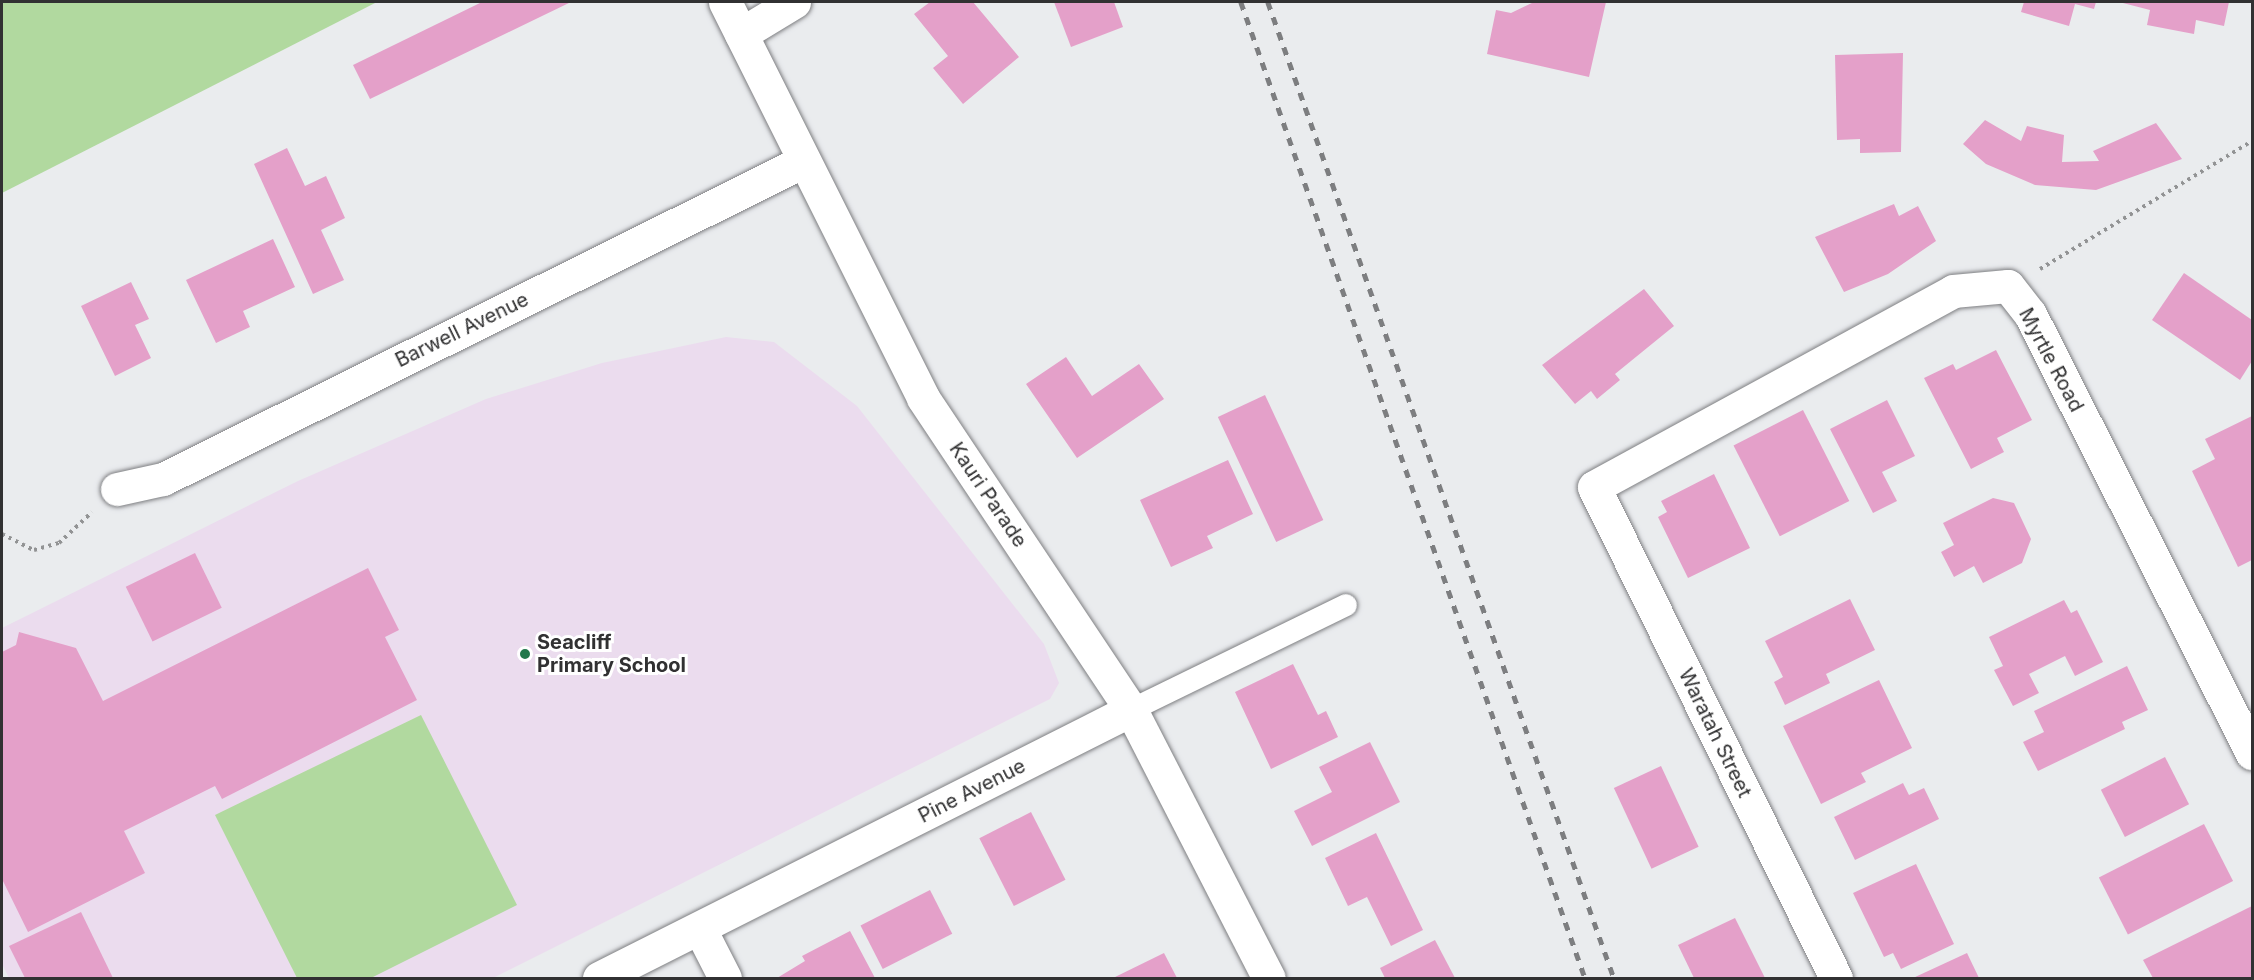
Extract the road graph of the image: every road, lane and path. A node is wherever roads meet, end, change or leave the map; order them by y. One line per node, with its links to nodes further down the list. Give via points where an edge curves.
1 (725, 2): 3 (street, Kauri Parade)
2 (794, 2): 3 (street)
3 (741, 34): 5 (street, Kauri Parade)
4 (2253, 141): 6 (path)
5 (804, 161): 8 (street, Barwell Avenue, via 163,479); 11 (street, Kauri Parade, via 923,398)
6 (2008, 286): 7 (street, Myrtle Road, via 1953,291); 12 (street, Myrtle Road, via 2030,314)
7 (1594, 487): 17 (street, Waratah Street)
8 (117, 489): 9 (path, via 59,543 34,550)
9 (2, 534)
10 (1346, 605): 11 (lane, Pine Avenue)
11 (1131, 710): 13 (street, Pine Avenue); 16 (street, Kauri Parade)
12 (2253, 753)
13 (700, 929): 14 (street, Pine Avenue); 15 (street)
14 (599, 978)
15 (726, 978)
16 (1269, 978)
17 (1836, 978)

